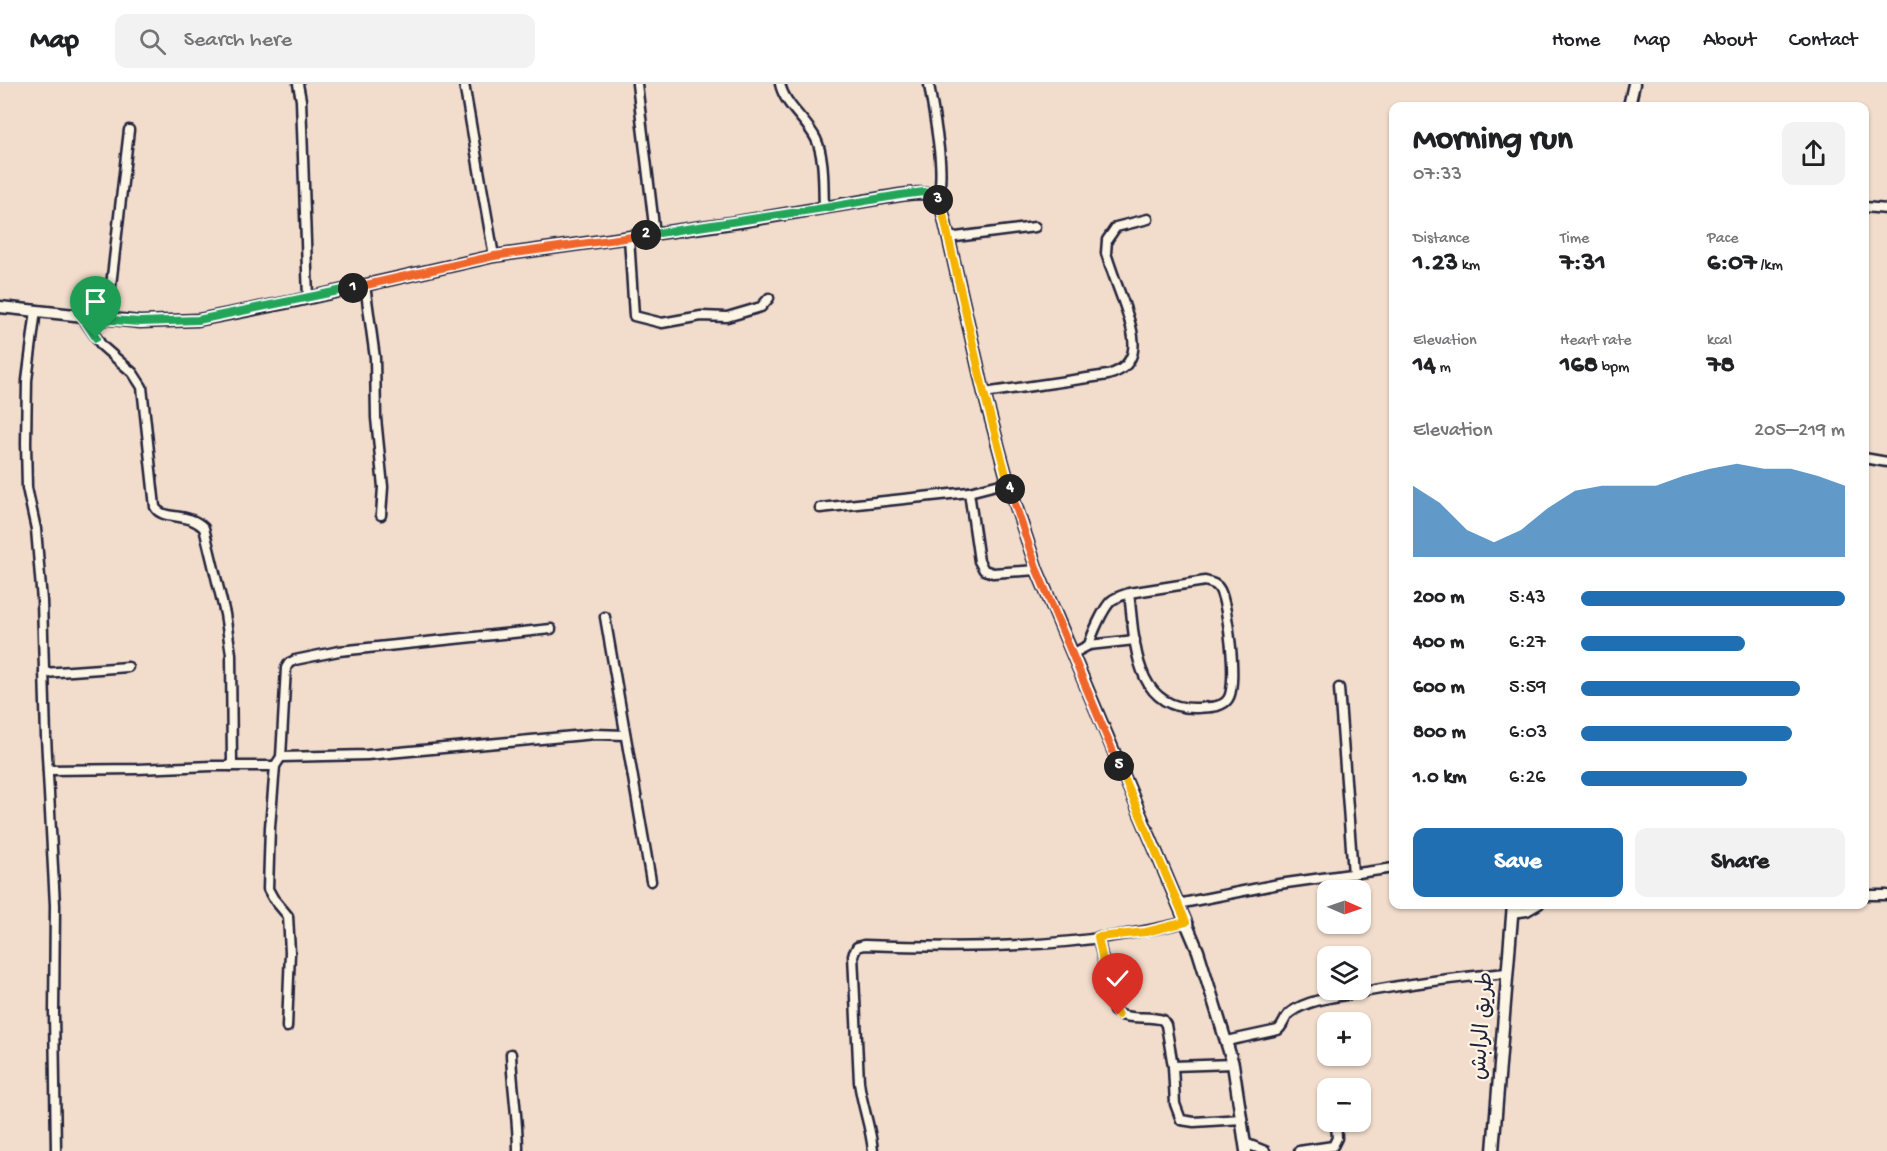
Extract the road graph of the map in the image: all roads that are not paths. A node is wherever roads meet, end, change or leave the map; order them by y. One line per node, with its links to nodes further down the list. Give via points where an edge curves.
1 (298, 84): 20 (street)
2 (464, 84): 18 (street)
3 (637, 84): 15 (street)
4 (780, 84): 11 (street, via 816,140)
5 (929, 84): 9 (street, via 940,166)
6 (1635, 84): 7 (street)
7 (1630, 102)
8 (129, 130): 25 (street)
9 (937, 199): 11 (street, via 931,194 917,193); 17 (street)
10 (1869, 207): 12 (street)
11 (824, 208): 15 (street)
12 (1887, 209)
13 (1148, 219): 26 (street, via 1116,227 1107,240 1106,253 1134,336 1133,350 1122,368 1108,375)
14 (1035, 227): 17 (street)
15 (655, 234): 16 (street)
16 (629, 237): 18 (street); 21 (street, via 633,316 662,323 701,316 727,317 761,307)
17 (948, 238): 26 (street)
18 (494, 256): 19 (street)
19 (365, 285): 20 (street); 32 (street, via 375,358 376,428 383,487)
20 (308, 298): 25 (street, via 198,320)
21 (769, 298)
22 (0, 307): 23 (street)
23 (36, 310): 24 (street); 41 (street, via 27,380 26,444 27,489 39,555)
24 (83, 318): 25 (street); 45 (street, via 102,346 133,373 142,387 155,507 164,515 184,516 204,528 231,654)
25 (107, 320)
26 (984, 393): 29 (street)
27 (1869, 459): 28 (street)
28 (1887, 462)
29 (1008, 482): 30 (street); 33 (street)
30 (969, 492): 31 (street); 33 (street, via 979,561 984,570)
31 (820, 508)
32 (381, 515)
33 (1037, 570): 39 (street)
34 (1129, 593): 37 (street); 37 (street, via 1205,581 1220,588 1232,662 1227,700 1220,705 1185,708 1165,701 1143,677); 38 (street, via 1109,603)
35 (605, 617): 43 (street)
36 (551, 629): 44 (street, via 339,651 295,660 286,668)
37 (1135, 640): 38 (street)
38 (1089, 645): 39 (street)
39 (1072, 654): 53 (street)
40 (128, 667): 41 (street)
41 (44, 673): 47 (street)
42 (1339, 688): 49 (street)
43 (625, 735): 44 (street, via 584,735 367,755); 50 (street)
44 (281, 757): 46 (street)
45 (232, 766): 46 (street); 47 (street)
46 (276, 766): 59 (street, via 268,889 288,916)
47 (48, 770): 67 (street, via 55,905)
48 (1389, 869): 49 (street)
49 (1353, 874): 53 (street)
50 (651, 881)
51 (1869, 895): 52 (street)
52 (1887, 895)
53 (1178, 904): 56 (street)
54 (1513, 909): 55 (street); 58 (street, طريق الرابش)
55 (1530, 909)
56 (1186, 922): 57 (street, via 1146,932); 60 (street)
57 (1098, 937): 63 (street, via 1114,1011 1124,1016 1163,1020); 69 (street, via 985,946 857,946 853,955 861,1101 872,1132)
58 (1507, 973): 60 (street, via 1413,983 1335,997 1290,1012 1278,1030); 72 (street, طريق الرابش)
59 (286, 1027)
60 (1227, 1041): 62 (street)
61 (511, 1054): 68 (street)
62 (1233, 1064): 63 (street); 64 (street)
63 (1173, 1066): 64 (street, via 1175,1104 1181,1120)
64 (1242, 1119): 66 (street)
65 (1337, 1132): 71 (street, via 1333,1146)
66 (1246, 1147): 70 (street)
67 (56, 1151)
68 (518, 1151)
69 (873, 1151)
70 (1265, 1151)
71 (1299, 1151)
72 (1493, 1151)

